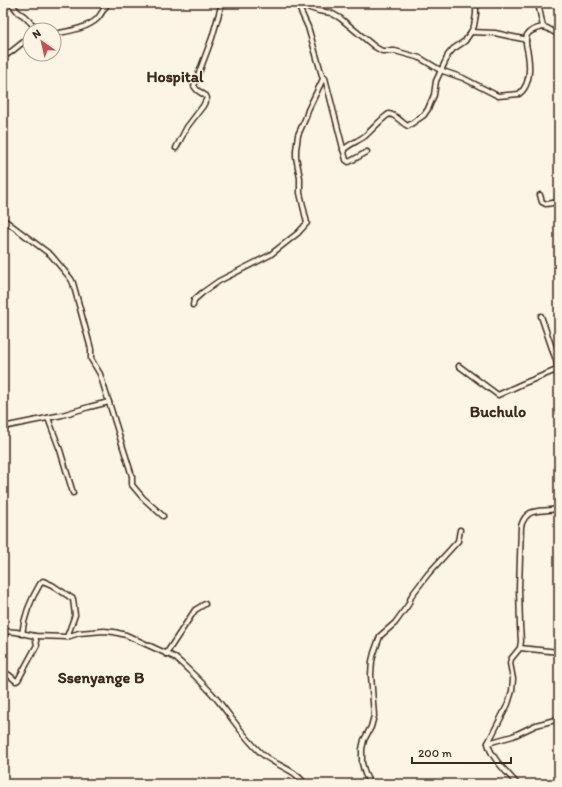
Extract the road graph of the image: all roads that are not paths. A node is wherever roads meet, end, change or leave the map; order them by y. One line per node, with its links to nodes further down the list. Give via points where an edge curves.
1 (11, 3): 7 (street)
2 (108, 3): 9 (street, via 93,22)
3 (222, 3): 17 (street, via 194,86 207,98)
4 (297, 3): 15 (street, via 340,18 382,51 395,51 420,58); 16 (street, via 308,27)
5 (476, 3): 10 (street)
6 (538, 3): 8 (street)
7 (30, 22)
8 (543, 27): 11 (street); 12 (street, via 529,33)
9 (62, 32)
10 (471, 32): 12 (street, via 495,33 523,38); 15 (street, via 465,41 448,55)
11 (559, 35)
12 (526, 41): 15 (street, via 529,73 524,90 519,94 498,96)
13 (22, 43): 14 (street)
14 (3, 57)
15 (440, 70): 18 (street, via 434,95 424,115 408,126 389,114)
16 (323, 79): 18 (street, via 325,78); 23 (street, via 298,135 296,150 300,193 307,222 298,233 270,255 219,281 194,300)
17 (176, 148)
18 (343, 150): 19 (street, via 349,162)
19 (367, 152)
20 (540, 195): 21 (street, via 542,202 546,204)
21 (559, 202)
22 (3, 219): 29 (street, via 51,255 72,279 91,349 91,359 100,374)
23 (193, 305)
24 (541, 316): 26 (street)
25 (559, 351): 26 (street)
26 (553, 352): 28 (street)
27 (460, 366): 28 (street, via 498,395)
28 (558, 369)
29 (109, 402): 30 (street); 34 (street, via 132,476 132,485)
30 (48, 418): 31 (street); 32 (street)
31 (3, 427)
32 (73, 493)
33 (559, 508): 41 (street, via 530,513 521,526)
34 (163, 516)
35 (460, 530): 48 (street, via 458,542 428,574 395,623 380,636 372,661 374,716 362,749 362,763)
36 (205, 604): 43 (street, via 195,610)
37 (3, 631): 38 (street)
38 (22, 634): 39 (street); 40 (street, via 26,612 43,581 73,599 75,615)
39 (35, 636): 40 (street); 44 (street, via 37,645 18,680)
40 (66, 637): 43 (street, via 79,633 114,632)
41 (520, 648): 42 (street); 46 (street, via 511,659 512,691 508,704)
42 (559, 652)
43 (166, 654): 47 (street, via 180,662 214,696 263,755 293,772)
44 (3, 672)
45 (559, 719): 46 (street, via 536,724 513,736)
46 (488, 743): 49 (street, via 495,758)
47 (305, 784)
48 (370, 784)
49 (517, 784)

